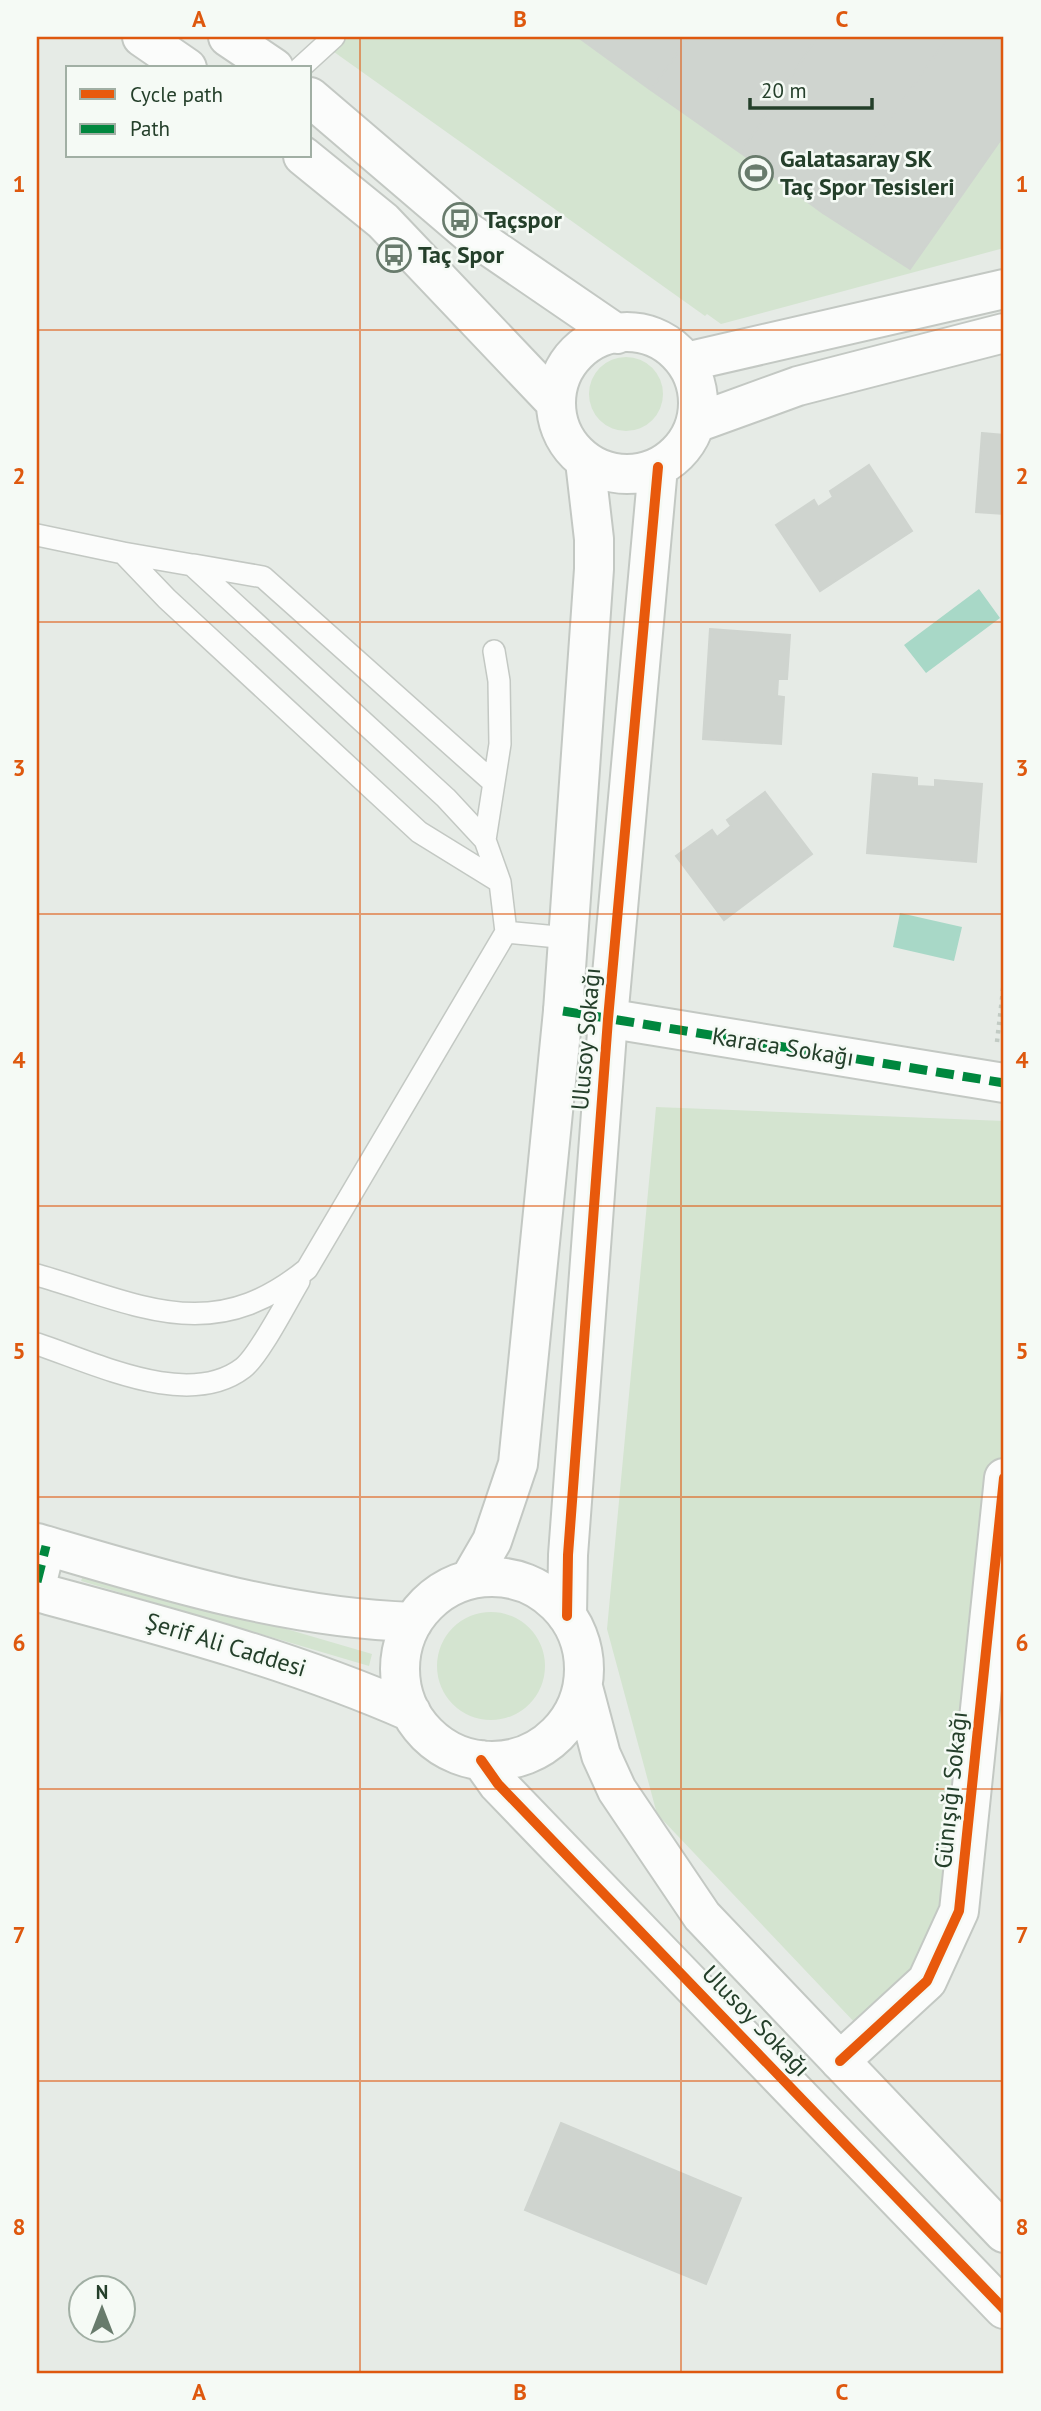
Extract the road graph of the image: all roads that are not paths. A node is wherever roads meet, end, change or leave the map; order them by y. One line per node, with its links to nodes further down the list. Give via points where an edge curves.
1 (142, 37): 4 (street)
2 (228, 37): 5 (street)
3 (334, 37): 6 (lane)
4 (184, 66)
5 (271, 66)
6 (302, 66)
7 (312, 99): 11 (street, via 468,232)
8 (305, 158): 13 (street, via 383,221)
9 (1004, 289): 12 (street)
10 (1004, 333): 14 (street, via 798,386)
11 (617, 334): 12 (street, via 650,336); 13 (street, via 584,346 568,363)
12 (685, 362): 14 (street, via 695,381)
13 (556, 403): 15 (street, via 556,421 565,441)
14 (696, 423): 16 (street, via 687,442)
15 (585, 461): 16 (street, via 604,471 627,474); 25 (street, Ulusoy Sokağı, via 594,569)
16 (658, 467): 27 (street, Ulusoy Sokağı)
17 (37, 535): 18 (lane)
18 (123, 553): 19 (lane); 23 (lane, via 419,832)
19 (192, 565): 21 (lane, via 263,577); 22 (lane, via 446,798)
20 (494, 651): 21 (lane, via 501,713)
21 (494, 783): 22 (lane)
22 (485, 840): 23 (lane)
23 (500, 882): 24 (lane)
24 (506, 932): 25 (lane); 29 (lane)
25 (568, 938): 26 (street, Ulusoy Sokağı)
26 (563, 1011): 27 (street, Karaca Sokağı); 34 (street, Ulusoy Sokağı, via 518,1464 492,1541)
27 (608, 1019): 28 (street, Karaca Sokağı); 37 (street, Ulusoy Sokağı)
28 (999, 1082)
29 (307, 1269): 30 (lane, via 261,1301 204,1315 173,1314); 31 (lane, via 246,1366 212,1382 166,1385)
30 (37, 1275)
31 (37, 1344)
32 (1004, 1478): 42 (street, Günışığı Sokağı, via 959,1910 927,1981)
33 (42, 1545): 35 (street); 38 (street, Şerif Ali Caddesi, via 265,1606 356,1620)
34 (470, 1579): 37 (street, Ulusoy Sokağı, via 501,1576 532,1584 558,1603); 38 (street, Ulusoy Sokağı, via 441,1592)
35 (37, 1582)
36 (37, 1592): 40 (street, Şerif Ali Caddesi, via 319,1673)
37 (567, 1616): 39 (street, Ulusoy Sokağı, via 584,1658)
38 (413, 1622): 40 (street, Ulusoy Sokağı, via 404,1639 400,1669)
39 (583, 1687): 41 (street, Ulusoy Sokağı, via 572,1715 553,1738 527,1755); 42 (street, Ulusoy Sokağı, via 601,1755 617,1790 702,1916)
40 (411, 1712): 41 (street, Ulusoy Sokağı, via 440,1746)
41 (481, 1760): 44 (street, Ulusoy Sokağı, via 498,1784)
42 (840, 2061): 43 (street, Ulusoy Sokağı)
43 (1004, 2233)
44 (1004, 2309)

